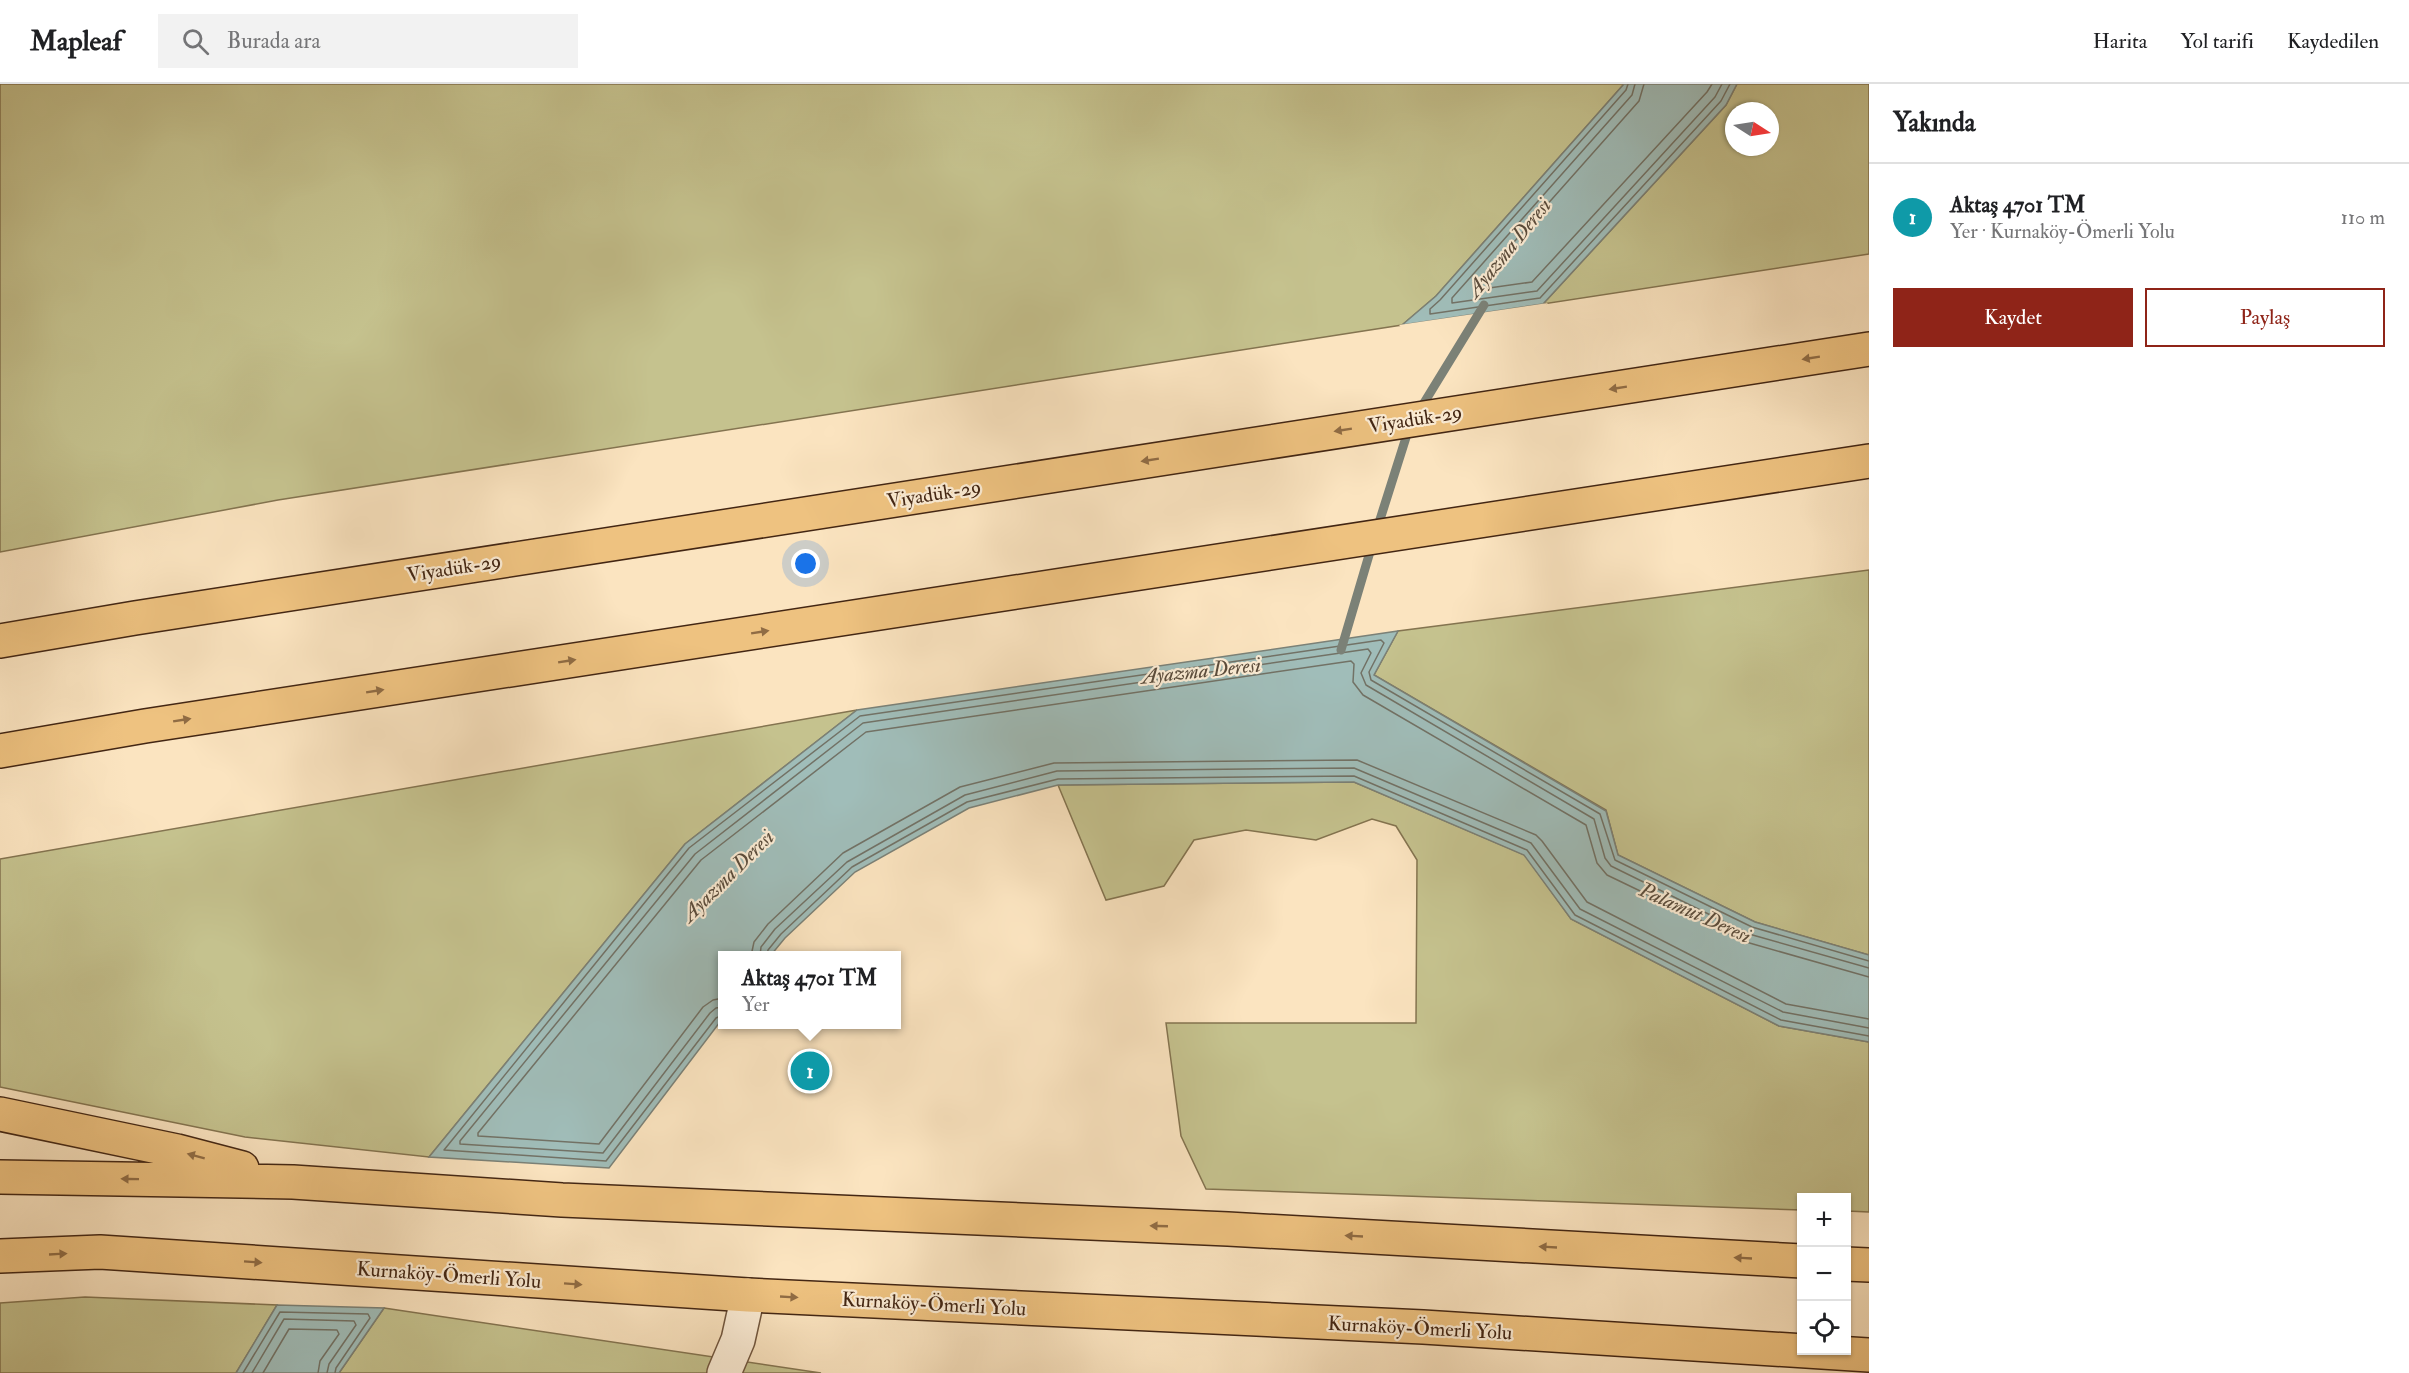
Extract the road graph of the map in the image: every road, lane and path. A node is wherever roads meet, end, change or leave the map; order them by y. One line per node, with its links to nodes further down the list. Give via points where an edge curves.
1 (1869, 349): 3 (highway, Viyadük-29, one-way to 3)
2 (1869, 461): 6 (highway, one-way to 2)
3 (135, 618): 4 (highway); 5 (highway, Viyadük-29)
4 (0, 624)
5 (0, 641)
6 (145, 726): 7 (highway); 8 (highway)
7 (0, 751)
8 (0, 765)
9 (0, 1114): 11 (highway, one-way to 9, via 177,1151)
10 (0, 1177): 11 (highway, one-way to 10)
11 (293, 1182): 13 (highway, one-way to 11, via 1216,1228 562,1200)
12 (0, 1256): 16 (highway, Kurnaköy-Ömerli Yolu, one-way to 16, via 100,1252)
13 (1797, 1261)
14 (1851, 1264): 15 (highway)
15 (1869, 1265)
16 (748, 1295): 17 (highway, Kurnaköy-Ömerli Yolu, one-way to 17, via 1423,1327); 18 (street, via 738,1340)
17 (1869, 1355)
18 (724, 1373)

